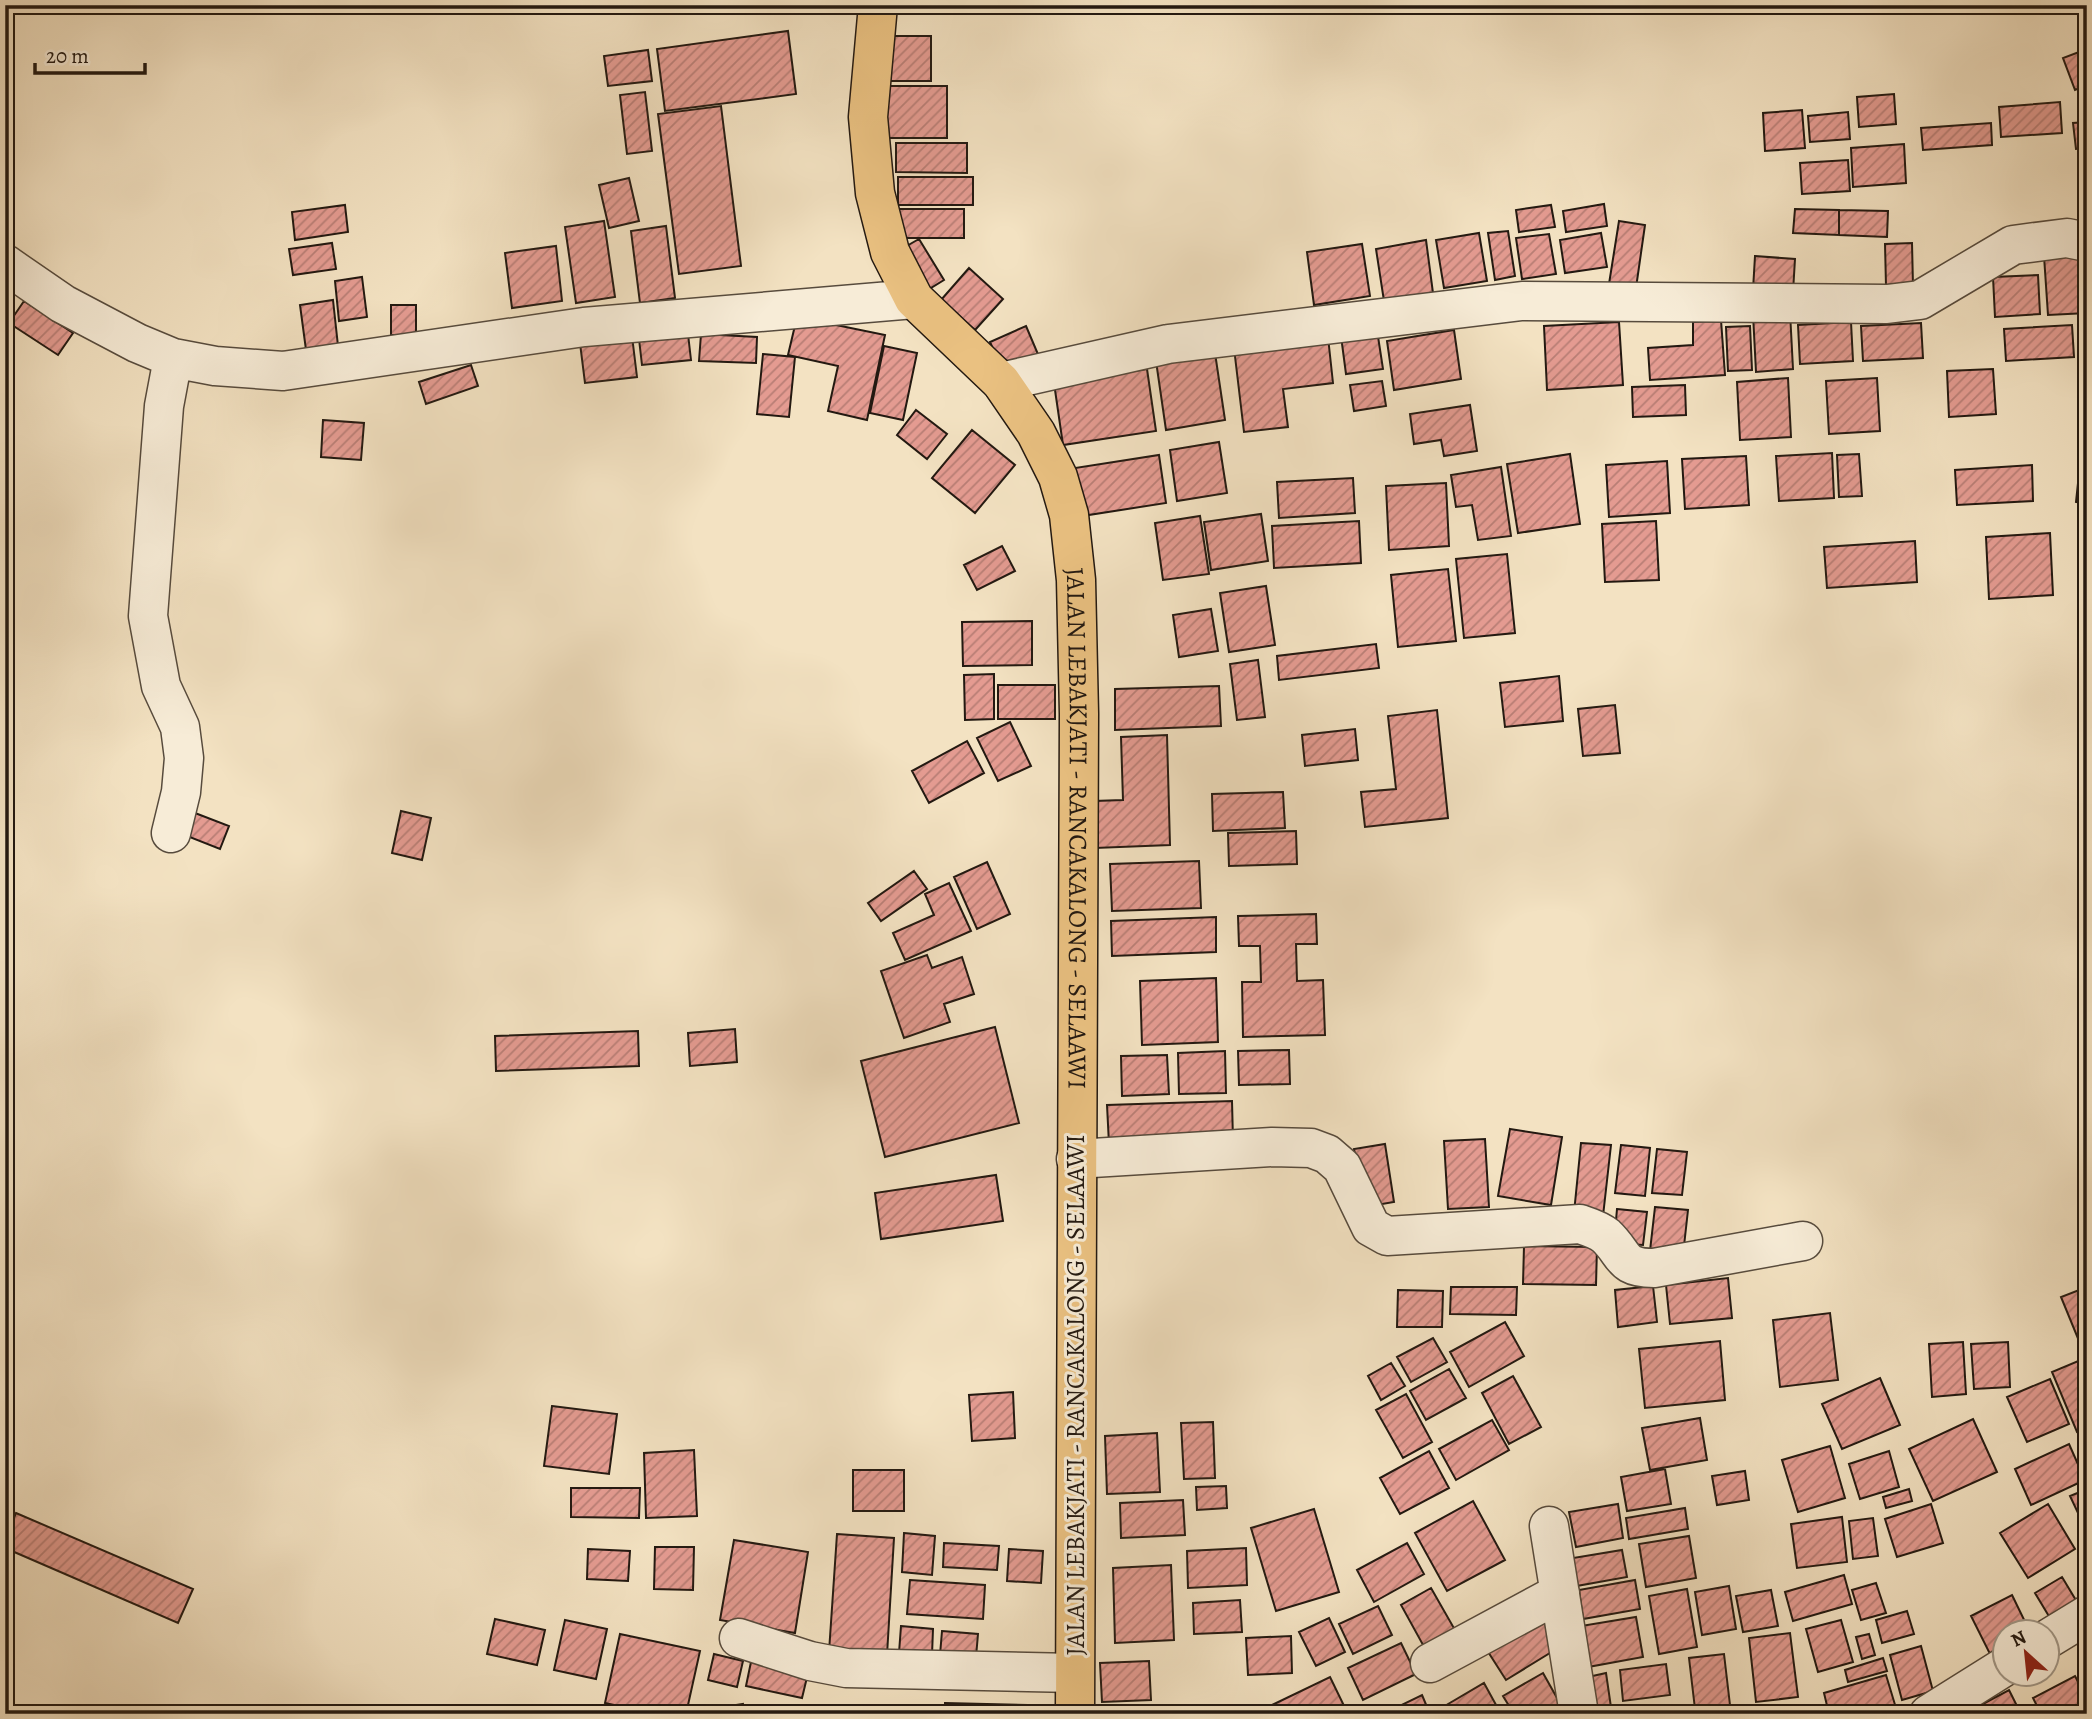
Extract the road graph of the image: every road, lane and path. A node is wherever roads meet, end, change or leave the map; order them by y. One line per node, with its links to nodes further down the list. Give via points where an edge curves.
1 (878, 5): 4 (main road, JALAN LEBAKJATI - RANCAKALONG - SELAAWI, via 868,117 875,193 890,252)
2 (2087, 242): 6 (street, via 2067,238 2013,245 1920,300 1887,304 1522,301 1168,344)
3 (5, 264): 5 (street, via 63,304)
4 (914, 299): 5 (street, via 584,327 283,371); 6 (main road, JALAN LEBAKJATI - RANCAKALONG - SELAAWI)
5 (173, 358): 7 (street, via 164,406 149,616 161,686 180,727 184,758)
6 (1001, 382): 8 (main road, JALAN LEBAKJATI - RANCAKALONG - SELAAWI, via 1058,477 1069,515 1076,580)
7 (171, 833)
8 (1076, 1159): 9 (street, via 1311,1148 1342,1167 1371,1227 1387,1236 1580,1224 1605,1235 1637,1268); 16 (main road, JALAN LEBAKJATI - RANCAKALONG - SELAAWI)
9 (1803, 1241)
10 (1549, 1526): 11 (street)
11 (1560, 1593): 15 (street); 19 (street)
12 (2087, 1615): 13 (street)
13 (2060, 1631)
14 (739, 1638): 16 (street, via 846,1668)
15 (1430, 1662)
16 (1074, 1673): 18 (main road, JALAN LEBAKJATI - RANCAKALONG - SELAAWI)
17 (1990, 1676): 20 (street)
18 (1075, 1714)
19 (1579, 1714)
20 (1929, 1714)

